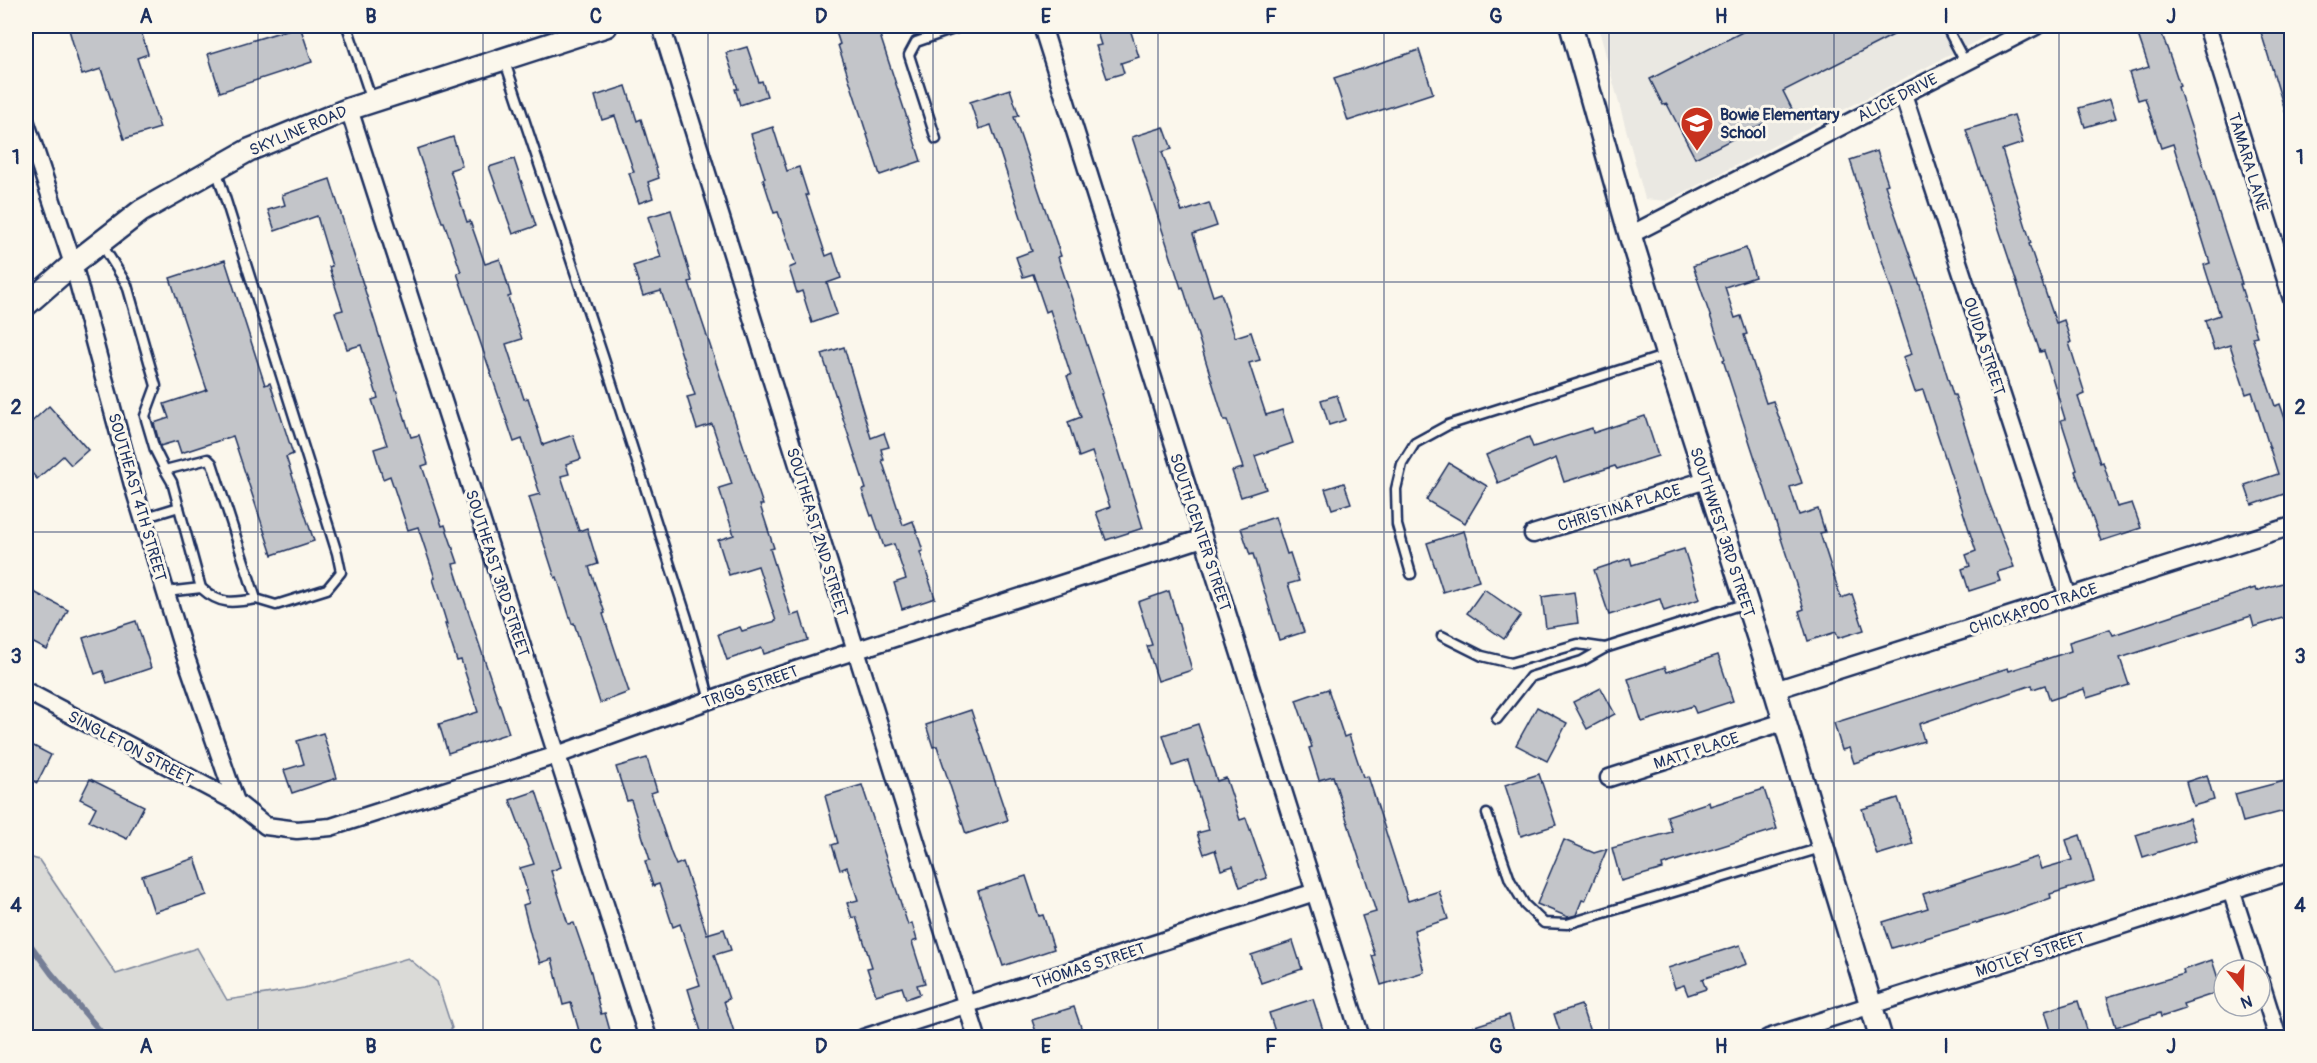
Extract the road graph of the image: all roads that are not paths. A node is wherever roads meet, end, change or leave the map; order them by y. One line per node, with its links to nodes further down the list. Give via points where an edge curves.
1 (347, 26): 13 (lane)
2 (606, 26): 10 (street, SKYLINE ROAD)
3 (661, 26): 39 (street, SOUTHEAST 2ND STREET)
4 (962, 26): 16 (lane, via 916,42 909,55)
5 (1042, 26): 30 (street, SOUTH CENTER STREET)
6 (1571, 26): 18 (street, SOUTHWEST 3RD STREET)
7 (1946, 26): 11 (lane)
8 (2036, 26): 11 (street, ALICE DRIVE)
9 (2207, 26): 21 (street, TAMARA LANE)
10 (504, 59): 13 (street, SKYLINE ROAD); 42 (lane, via 684,607)
11 (1965, 62): 12 (street, ALICE DRIVE)
12 (1903, 94): 18 (street, ALICE DRIVE); 34 (street, OUIDA STREET)
13 (372, 101): 14 (street, SKYLINE ROAD)
14 (349, 109): 17 (street, SKYLINE ROAD, via 249,150); 45 (street, SOUTHEAST 3RD STREET)
15 (26, 123): 20 (street, SOUTHEAST 4TH STREET)
16 (936, 139)
17 (216, 168): 19 (street, SKYLINE ROAD, via 141,211); 35 (lane, via 341,572 327,589 276,605)
18 (1630, 235): 23 (street, SOUTHWEST 3RD STREET)
19 (101, 242): 20 (street, SKYLINE ROAD); 24 (lane, via 127,285 156,386 145,416)
20 (73, 264): 22 (street, SKYLINE ROAD); 27 (street, SOUTHEAST 4TH STREET)
21 (2292, 299)
22 (26, 305)
23 (1667, 355): 25 (street, SOUTHWEST 3RD STREET); 31 (lane, via 1449,425 1415,443 1402,464 1395,489 1397,525)
24 (165, 470): 26 (lane); 35 (lane, via 208,459 212,463)
25 (1706, 480): 29 (street, CHRISTINA PLACE); 36 (street, SOUTHWEST 3RD STREET)
26 (179, 507): 27 (lane); 32 (lane)
27 (143, 518): 33 (street, SOUTHEAST 4TH STREET)
28 (2292, 526): 34 (street, CHICKAPOO TRACE)
29 (1533, 534)
30 (1203, 538): 39 (street, TRIGG STREET); 52 (street, SOUTH CENTER STREET)
31 (1411, 574)
32 (201, 588): 33 (lane); 35 (lane, via 211,597 229,603)
33 (166, 592): 47 (street, SOUTHEAST 4TH STREET)
34 (2067, 597): 40 (street, CHICKAPOO TRACE)
35 (256, 599)
36 (1746, 603): 38 (lane); 40 (street, SOUTHWEST 3RD STREET)
37 (1442, 636): 38 (lane, via 1482,656 1511,663 1578,644)
38 (1605, 648): 43 (lane, via 1582,661 1530,677)
39 (855, 651): 42 (street, TRIGG STREET); 54 (street, SOUTHEAST 2ND STREET)
40 (1775, 690): 44 (street, SOUTHWEST 3RD STREET)
41 (26, 691): 47 (street, SINGLETON STREET)
42 (710, 700): 45 (street, TRIGG STREET)
43 (1497, 719)
44 (1783, 722): 46 (street, MATT PLACE); 49 (street, SOUTHWEST 3RD STREET)
45 (557, 754): 47 (street, TRIGG STREET, via 331,827 297,830 266,826); 57 (street, SOUTHEAST 3RD STREET)
46 (1609, 778)
47 (236, 802)
48 (1486, 814): 49 (lane, via 1510,880 1525,905 1544,924 1567,924)
49 (1822, 848): 55 (street, SOUTHWEST 3RD STREET)
50 (2292, 871): 51 (street, MOTLEY STREET)
51 (2231, 891): 53 (street); 55 (street, MOTLEY STREET)
52 (1315, 892): 54 (street, THOMAS STREET); 60 (street, SOUTH CENTER STREET)
53 (2253, 958)
54 (966, 1004): 58 (street, THOMAS STREET); 59 (street, SOUTHEAST 2ND STREET)
55 (1870, 1005): 61 (street, MOTLEY STREET); 62 (street, SOUTHWEST 3RD STREET)
56 (2272, 1018): 63 (street)
57 (648, 1038)
58 (863, 1038)
59 (977, 1038)
60 (1361, 1038)
61 (1768, 1038)
62 (1881, 1038)
63 (2278, 1038)

